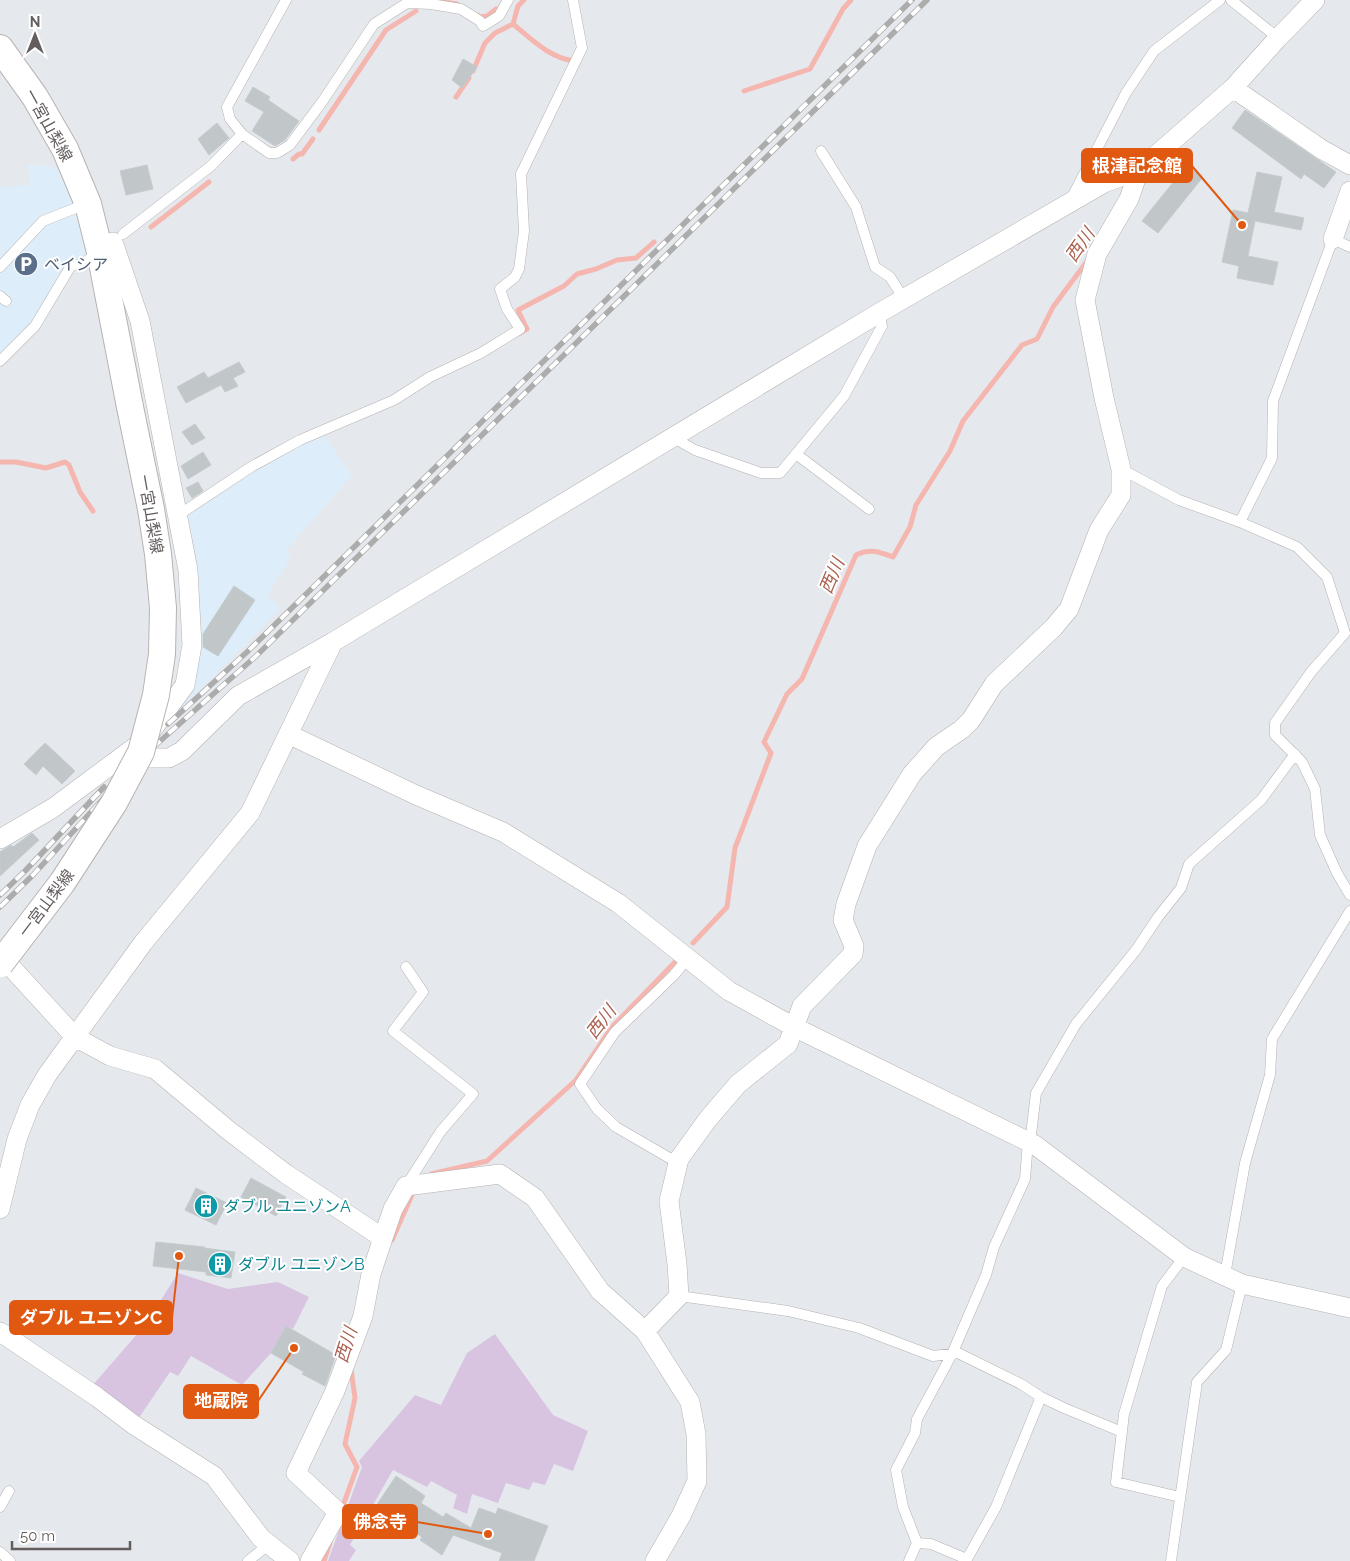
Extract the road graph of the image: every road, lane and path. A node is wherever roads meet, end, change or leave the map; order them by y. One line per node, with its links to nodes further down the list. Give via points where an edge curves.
1 (286, 0): 10 (lane, via 227,107 230,119)
2 (508, 0): 10 (lane, via 499,16 483,26 461,9 407,3 374,24 290,145 278,153 269,153)
3 (573, 0): 28 (lane, via 582,48 521,174 524,231 518,269 515,277 500,289 507,309 520,329 481,354 430,378 394,400 300,440 251,467)
4 (1220, 0): 15 (lane, via 1154,51 1126,93)
5 (1231, 0): 7 (lane)
6 (1315, 0): 7 (street)
7 (1278, 38): 9 (street)
8 (0, 48): 16 (main road, 一宮山梨線, via 35,97 65,149)
9 (1234, 88): 12 (street, via 1321,150); 13 (street)
10 (242, 134): 18 (lane, via 211,166)
11 (821, 151): 21 (lane, via 856,207 875,267 890,277)
12 (1350, 165)
13 (1139, 170): 15 (street, via 1104,183); 26 (street, via 1130,199 1097,254 1085,300)
14 (1350, 191): 17 (street)
15 (1069, 203): 21 (street)
16 (88, 204): 18 (main road, 一宮山梨線); 20 (lane, via 44,221)
17 (1333, 239): 19 (lane); 29 (lane, via 1273,401 1272,458)
18 (112, 243): 23 (lane, via 80,265 72,264 35,326); 28 (street, via 140,321); 40 (main road, 一宮山梨線, bridge, via 130,407 158,554 163,608 162,654 156,695 141,752 114,803 62,883)
19 (1350, 248)
20 (0, 267)
21 (904, 299): 22 (street)
22 (879, 313): 24 (street); 25 (lane, via 882,326 844,396)
23 (0, 361)
24 (672, 437): 25 (lane, via 695,450 761,473 780,473); 31 (street)
25 (796, 454): 27 (lane)
26 (1121, 469): 29 (lane, via 1179,500); 42 (street, via 1121,495 1099,530 1068,609 1054,627 994,684 971,720 936,746 918,767 867,846 843,920 854,946 853,954 802,1006)
27 (869, 509)
28 (177, 516): 33 (street, via 188,570 192,645 185,685)
29 (1240, 522): 30 (lane, via 1297,547 1328,577)
30 (1347, 633): 34 (lane, via 1311,672 1275,723 1275,734)
31 (333, 642): 32 (street); 33 (street, via 238,696 182,751 169,758 133,756)
32 (288, 734): 39 (street, via 502,832 618,904); 43 (street, via 250,813 143,943)
33 (142, 742): 35 (street, via 53,808)
34 (1295, 754): 36 (lane, via 1315,789 1320,835); 44 (lane, via 1261,800 1189,864 1181,888 1076,1024 1036,1093)
35 (0, 840)
36 (1350, 895)
37 (1350, 911): 50 (lane, via 1272,1038 1270,1075 1245,1163)
38 (0, 954): 43 (street)
39 (688, 958): 42 (street, via 730,991); 45 (lane, via 615,1032 580,1084 596,1109 616,1127)
40 (0, 964)
41 (406, 967): 46 (lane, via 423,992 392,1031 473,1094 441,1131)
42 (794, 1026): 44 (street); 45 (street, via 788,1044 738,1084 708,1119)
43 (75, 1037): 47 (street, via 30,1105); 48 (street, via 110,1056 155,1069 286,1174)
44 (1028, 1141): 49 (street); 56 (lane, via 1025,1179)
45 (678, 1163): 52 (street, via 669,1201)
46 (406, 1186): 48 (street, via 393,1208); 54 (street, via 500,1174 535,1198 600,1291)
47 (0, 1209)
48 (383, 1238): 68 (street, via 371,1274 363,1316 335,1391 296,1473 338,1512)
49 (1184, 1257): 50 (street); 58 (lane, via 1162,1286 1124,1414)
50 (1225, 1275): 51 (street)
51 (1242, 1284): 53 (street); 60 (lane, via 1226,1350 1197,1382)
52 (679, 1296): 54 (street); 56 (lane, via 788,1311 859,1328 933,1356)
53 (1350, 1308)
54 (645, 1330): 69 (street, via 690,1402 696,1434 697,1481)
55 (0, 1332): 63 (street, via 214,1476)
56 (952, 1354): 57 (lane, via 958,1353); 62 (lane, via 917,1419 915,1433 896,1470 903,1507)
57 (1041, 1397): 58 (lane); 62 (lane, via 996,1507 967,1559 931,1544)
58 (1122, 1432): 60 (lane, via 1116,1482)
59 (9, 1491): 61 (lane)
60 (1180, 1497): 71 (lane)
61 (0, 1507)
62 (917, 1543): 70 (lane)
63 (268, 1545): 66 (lane); 67 (street)
64 (0, 1552): 65 (lane)
65 (10, 1561)
66 (248, 1561)
67 (290, 1561)
68 (310, 1561)
69 (655, 1561)
70 (909, 1561)
71 (1172, 1561)

